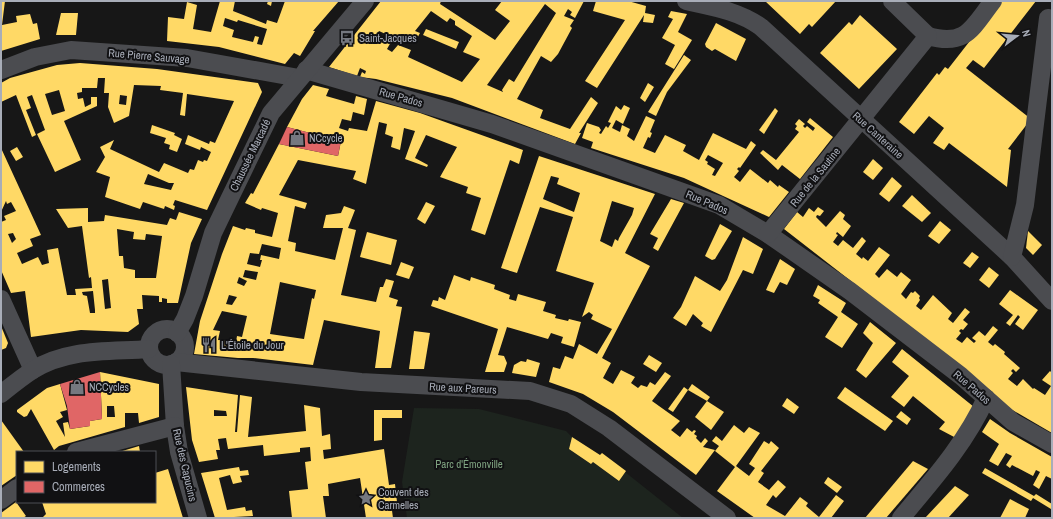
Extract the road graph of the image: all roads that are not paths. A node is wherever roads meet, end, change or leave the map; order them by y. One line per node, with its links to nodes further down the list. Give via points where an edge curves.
1 (365, 1): 8 (street, Chaussée Marcadé)
2 (686, 1): 9 (street, Rue Canteraine, via 726,10 750,20)
3 (892, 1): 6 (street)
4 (993, 1): 6 (street, via 968,34 943,40)
5 (1048, 18): 11 (street, via 1025,206)
6 (928, 36): 9 (street, Rue de la Sautine)
7 (1, 70): 8 (street, Rue Pierre Sauvage, via 35,57 71,50 187,58)
8 (303, 74): 10 (street, Rue Pados, via 492,124 719,205); 14 (street, Chaussée Marcadé, via 271,113 227,203 213,233 192,302)
9 (861, 120): 10 (street, Rue de la Sautine); 11 (street, Rue Canteraine)
10 (768, 234): 19 (street, Rue Pados, via 850,291)
11 (1012, 257): 13 (street, Rue Canteraine)
12 (1, 299): 17 (street)
13 (1052, 301)
14 (177, 332): 15 (street, via 160,330 152,338); 16 (street, via 185,348 181,358)
15 (149, 349): 16 (street, via 159,363); 17 (street, via 76,354 61,357)
16 (174, 363): 20 (street, Rue des Capucins); 25 (street, Rue aux Pareurs, via 361,382 530,391 571,404 609,428)
17 (33, 370): 18 (street)
18 (1, 394)
19 (986, 398): 21 (street, Rue Pados, via 1013,422); 27 (street, via 979,414 944,467)
20 (175, 426): 22 (street); 26 (street, Rue des Capucins, via 179,452)
21 (1052, 444)
22 (80, 451)
23 (16, 489): 24 (street)
24 (1, 500)
25 (720, 515)
26 (198, 518)
27 (901, 518)

